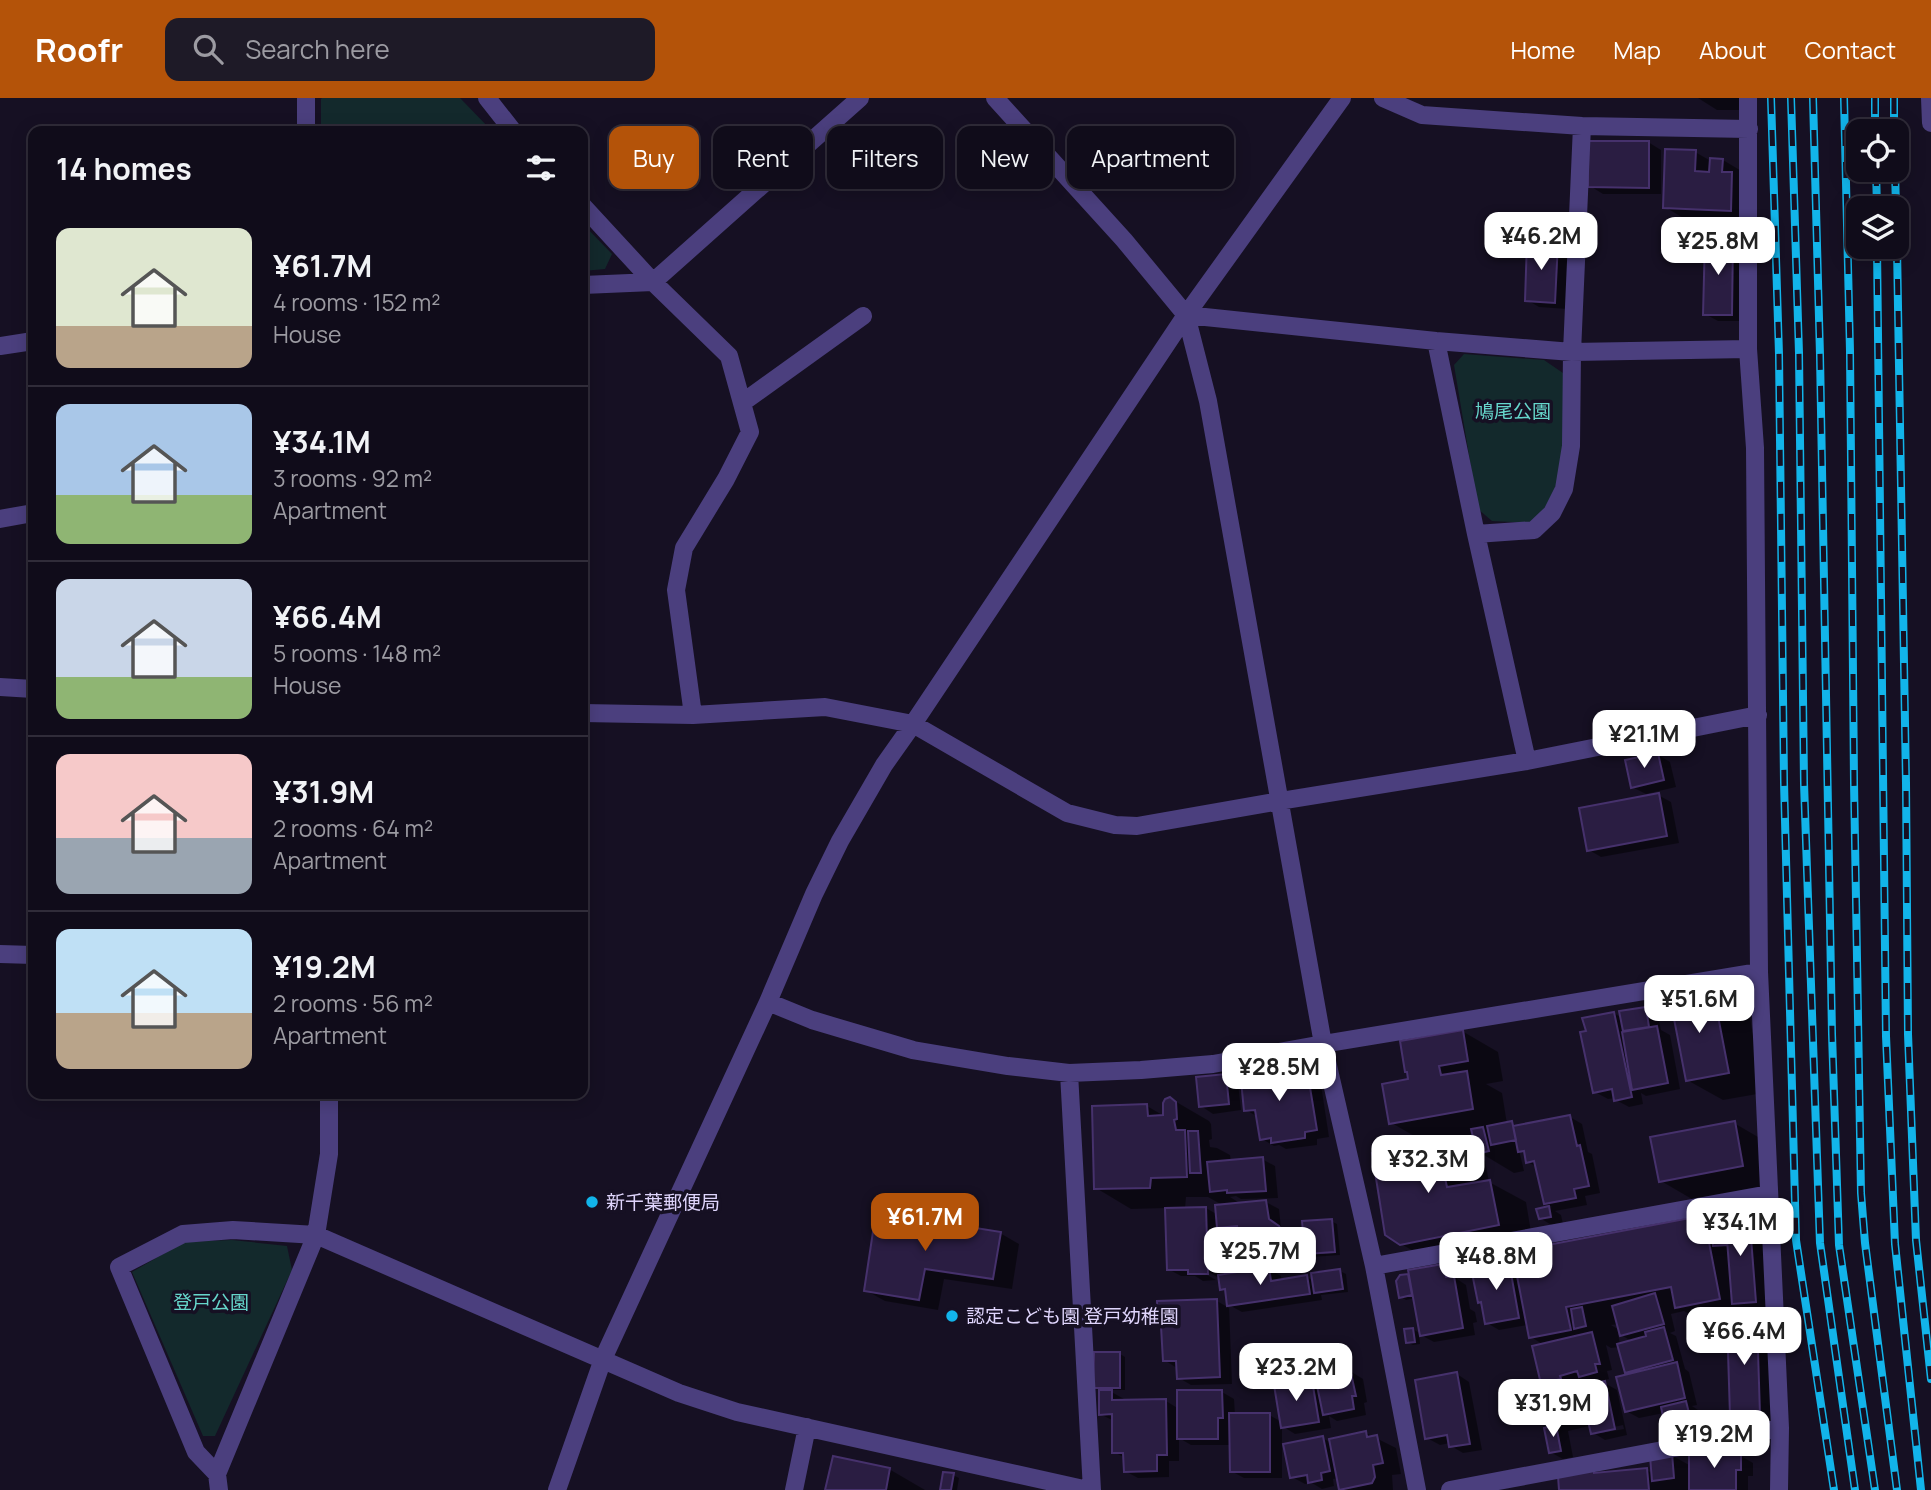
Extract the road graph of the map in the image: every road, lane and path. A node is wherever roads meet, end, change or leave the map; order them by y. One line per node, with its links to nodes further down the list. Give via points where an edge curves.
1 (306, 98): 11 (street)
2 (487, 98): 12 (street)
3 (860, 98): 15 (street)
4 (995, 98): 17 (street, via 1125,240)
5 (1342, 98): 17 (street)
6 (1383, 98): 10 (street, via 1422,115)
7 (1748, 98): 13 (street)
8 (1930, 98): 9 (street)
9 (1931, 123)
10 (1581, 125): 13 (street); 23 (street)
11 (306, 126)
12 (509, 126)
13 (1748, 129): 22 (street)
14 (588, 211): 15 (street)
15 (653, 282): 16 (street); 24 (street, via 729,356)
16 (588, 285)
17 (1186, 315): 19 (street); 33 (street); 35 (street, via 1208,401)
18 (863, 316): 24 (street)
19 (1436, 341): 23 (street); 27 (street)
20 (28, 342): 21 (street)
21 (0, 346)
22 (1748, 348): 23 (street); 32 (street, via 1755,448)
23 (1572, 352): 27 (street, via 1571,446 1564,489 1552,513 1534,530)
24 (742, 403): 31 (street, via 750,432 684,548 676,590)
25 (28, 514): 26 (street)
26 (0, 519)
27 (1476, 534): 34 (street)
28 (0, 687): 29 (street)
29 (28, 689)
30 (588, 713): 31 (street)
31 (693, 715): 33 (street, via 825,707)
32 (1758, 715): 34 (street); 38 (street)
33 (913, 724): 35 (street, via 1067,813 1115,825 1137,826); 39 (street, via 841,841)
34 (1527, 761): 35 (street)
35 (1280, 801): 40 (street)
36 (0, 954): 37 (street)
37 (28, 955)
38 (1759, 972): 40 (street); 43 (street)
39 (768, 1002): 41 (street, via 913,1050); 46 (street)
40 (1323, 1044): 41 (street, via 1213,1064); 45 (street)
41 (1069, 1073): 52 (street)
42 (329, 1099): 44 (street, via 329,1154)
43 (1769, 1194): 45 (street); 48 (street)
44 (316, 1235): 46 (street); 49 (street); 49 (street, via 233,1230 183,1234 119,1266 196,1452)
45 (1374, 1266): 53 (street)
46 (603, 1359): 47 (street, via 679,1393); 50 (street)
47 (807, 1427): 51 (street); 52 (street)
48 (1780, 1428): 54 (street); 55 (street)
49 (218, 1482)
50 (557, 1490)
51 (794, 1490)
52 (1090, 1490)
53 (1417, 1490)
54 (1450, 1490)
55 (1779, 1490)

